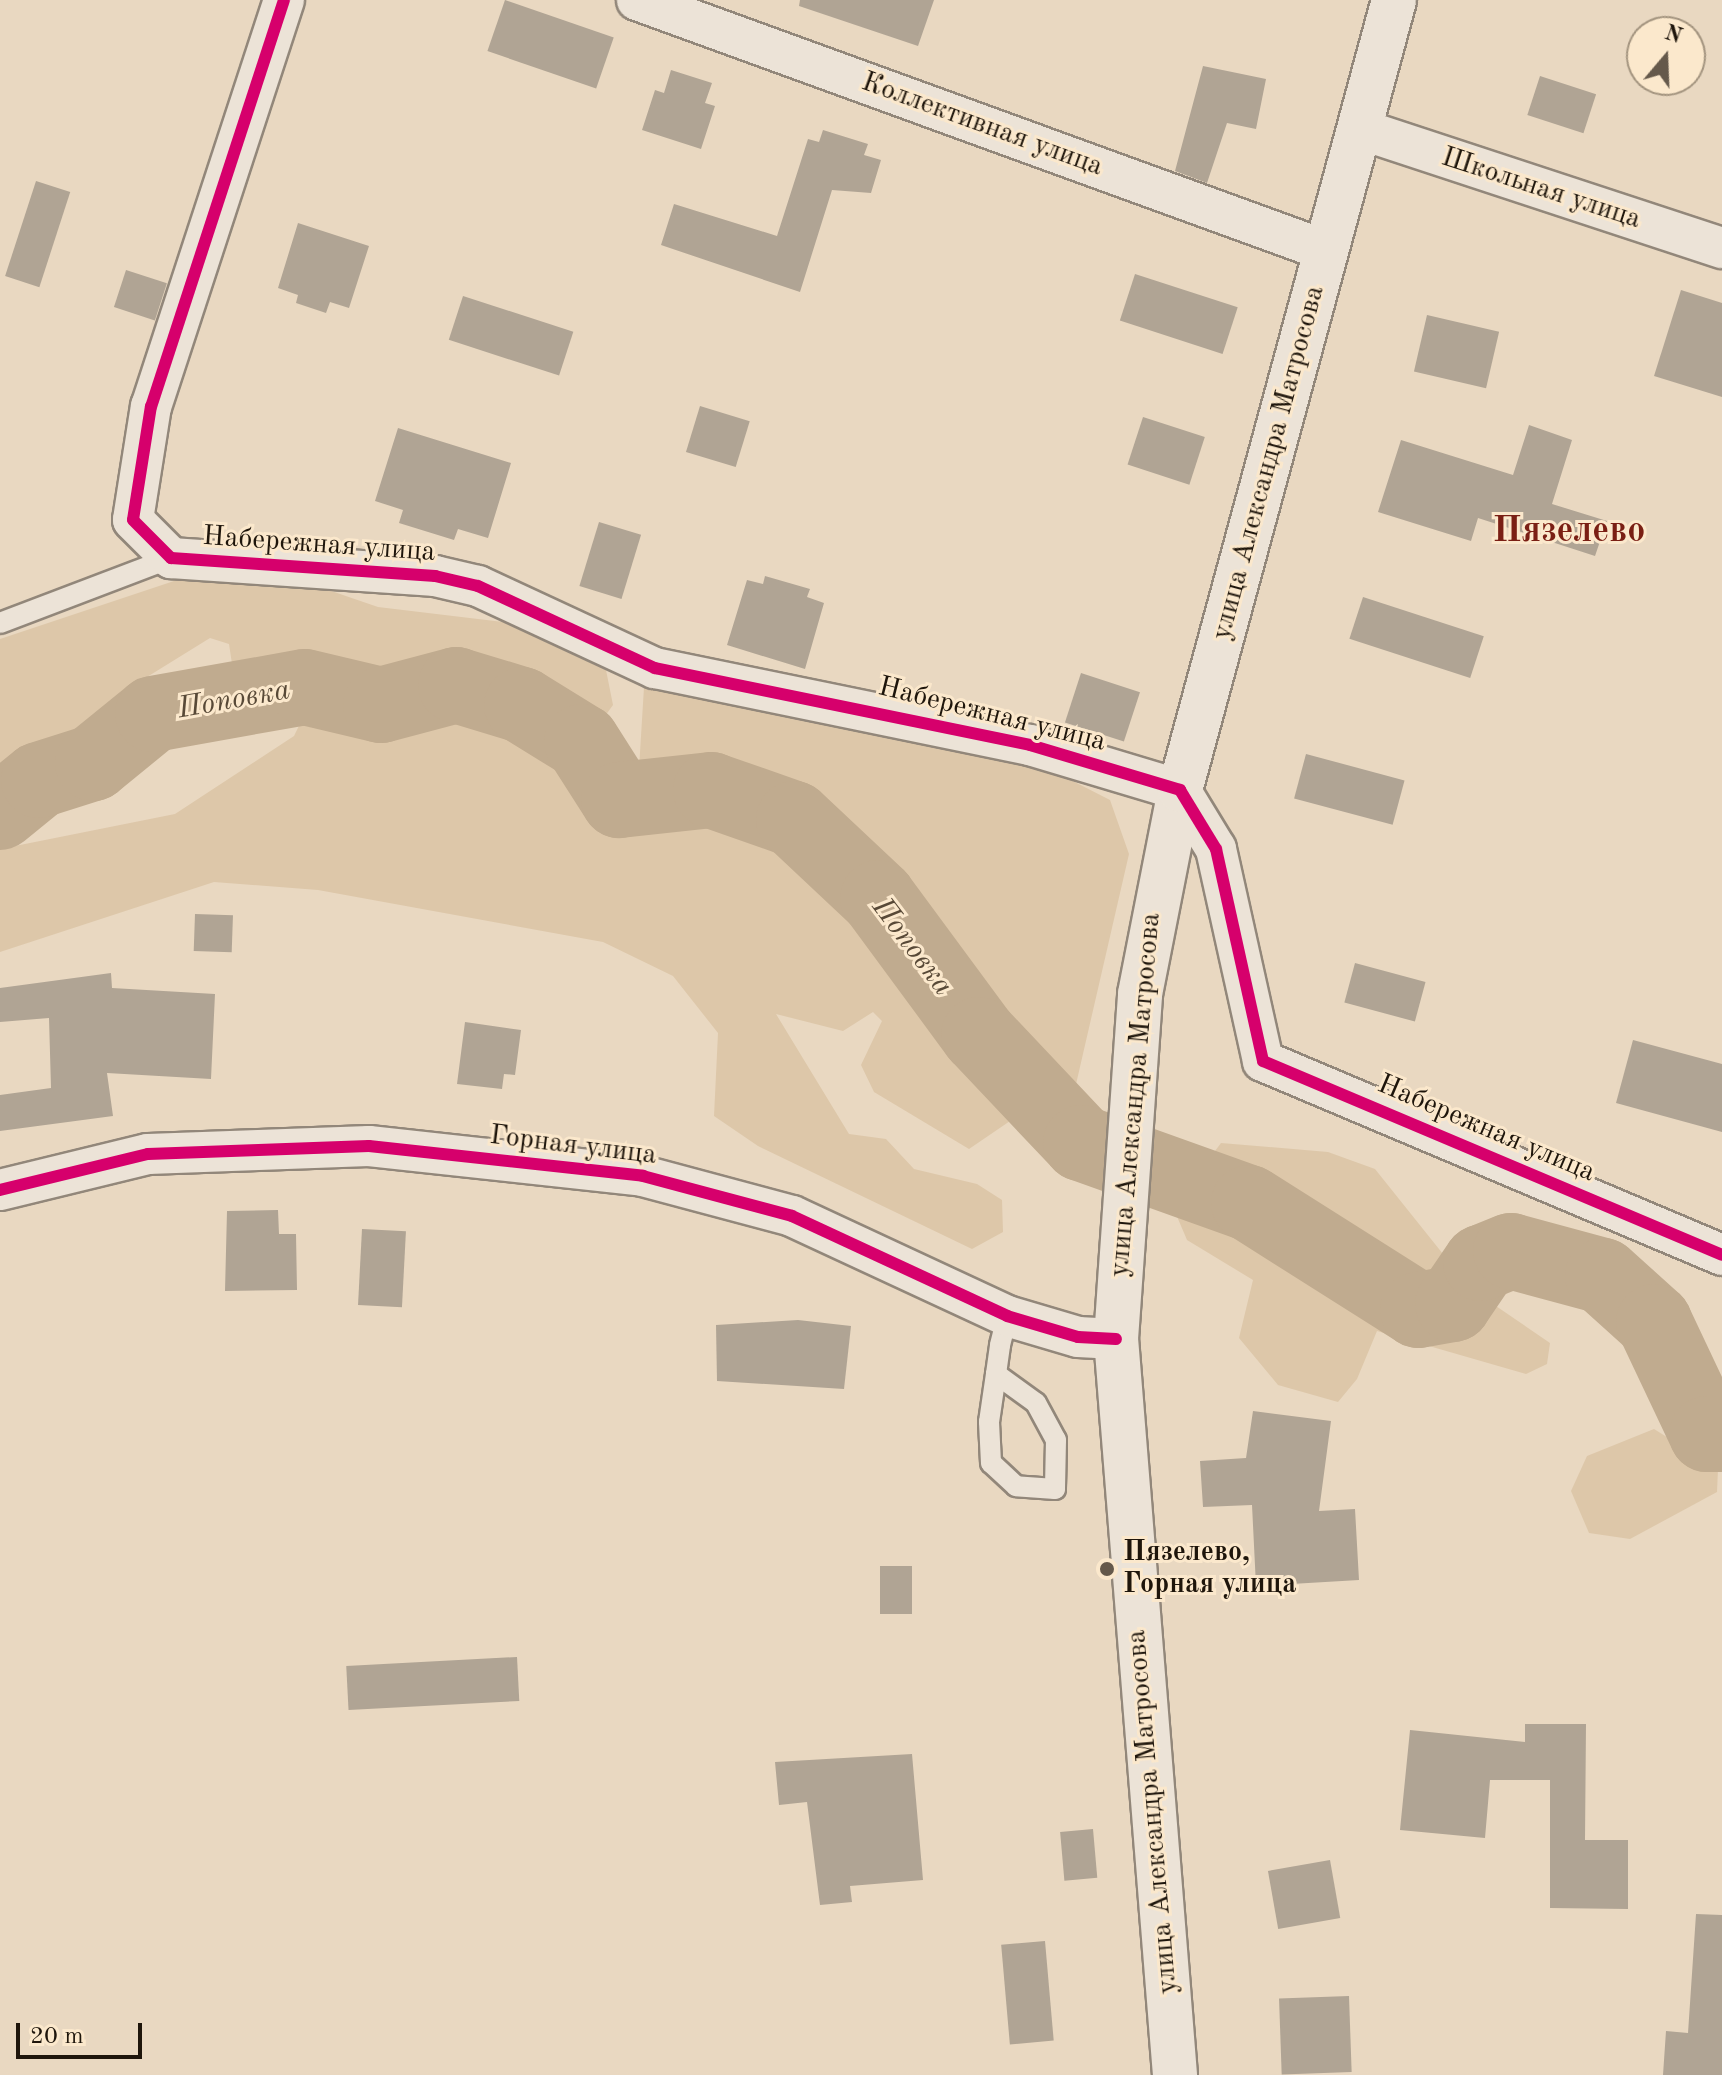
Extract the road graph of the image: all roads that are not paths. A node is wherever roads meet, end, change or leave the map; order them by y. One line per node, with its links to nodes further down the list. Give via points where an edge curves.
1 (284, 0): 7 (street, via 151,406 133,520)
2 (637, 0): 6 (street, Коллективная улица)
3 (1394, 0): 4 (main road, улица Александра Матросова)
4 (1360, 129): 5 (street, Школьная улица); 6 (main road, улица Александра Матросова)
5 (1722, 248)
6 (1327, 251): 9 (main road, улица Александра Матросова)
7 (171, 558): 8 (lane); 9 (street, Набережная улица, via 435,576 478,586 655,668 1030,745)
8 (0, 623)
9 (1180, 790): 11 (street, Набережная улица, via 1216,849 1263,1061); 13 (main road, улица Александра Матросова, via 1140,994)
10 (0, 1190): 12 (street, Горная улица, via 148,1154 369,1146 643,1176 792,1216)
11 (1722, 1255)
12 (1007, 1316): 13 (street, Горная улица, via 1078,1337); 14 (lane)
13 (1116, 1339): 15 (main road, улица Александра Матросова)
14 (996, 1374): 14 (lane, via 991,1463 1016,1486 1055,1489 1056,1440 1036,1403)
15 (1175, 2075)

